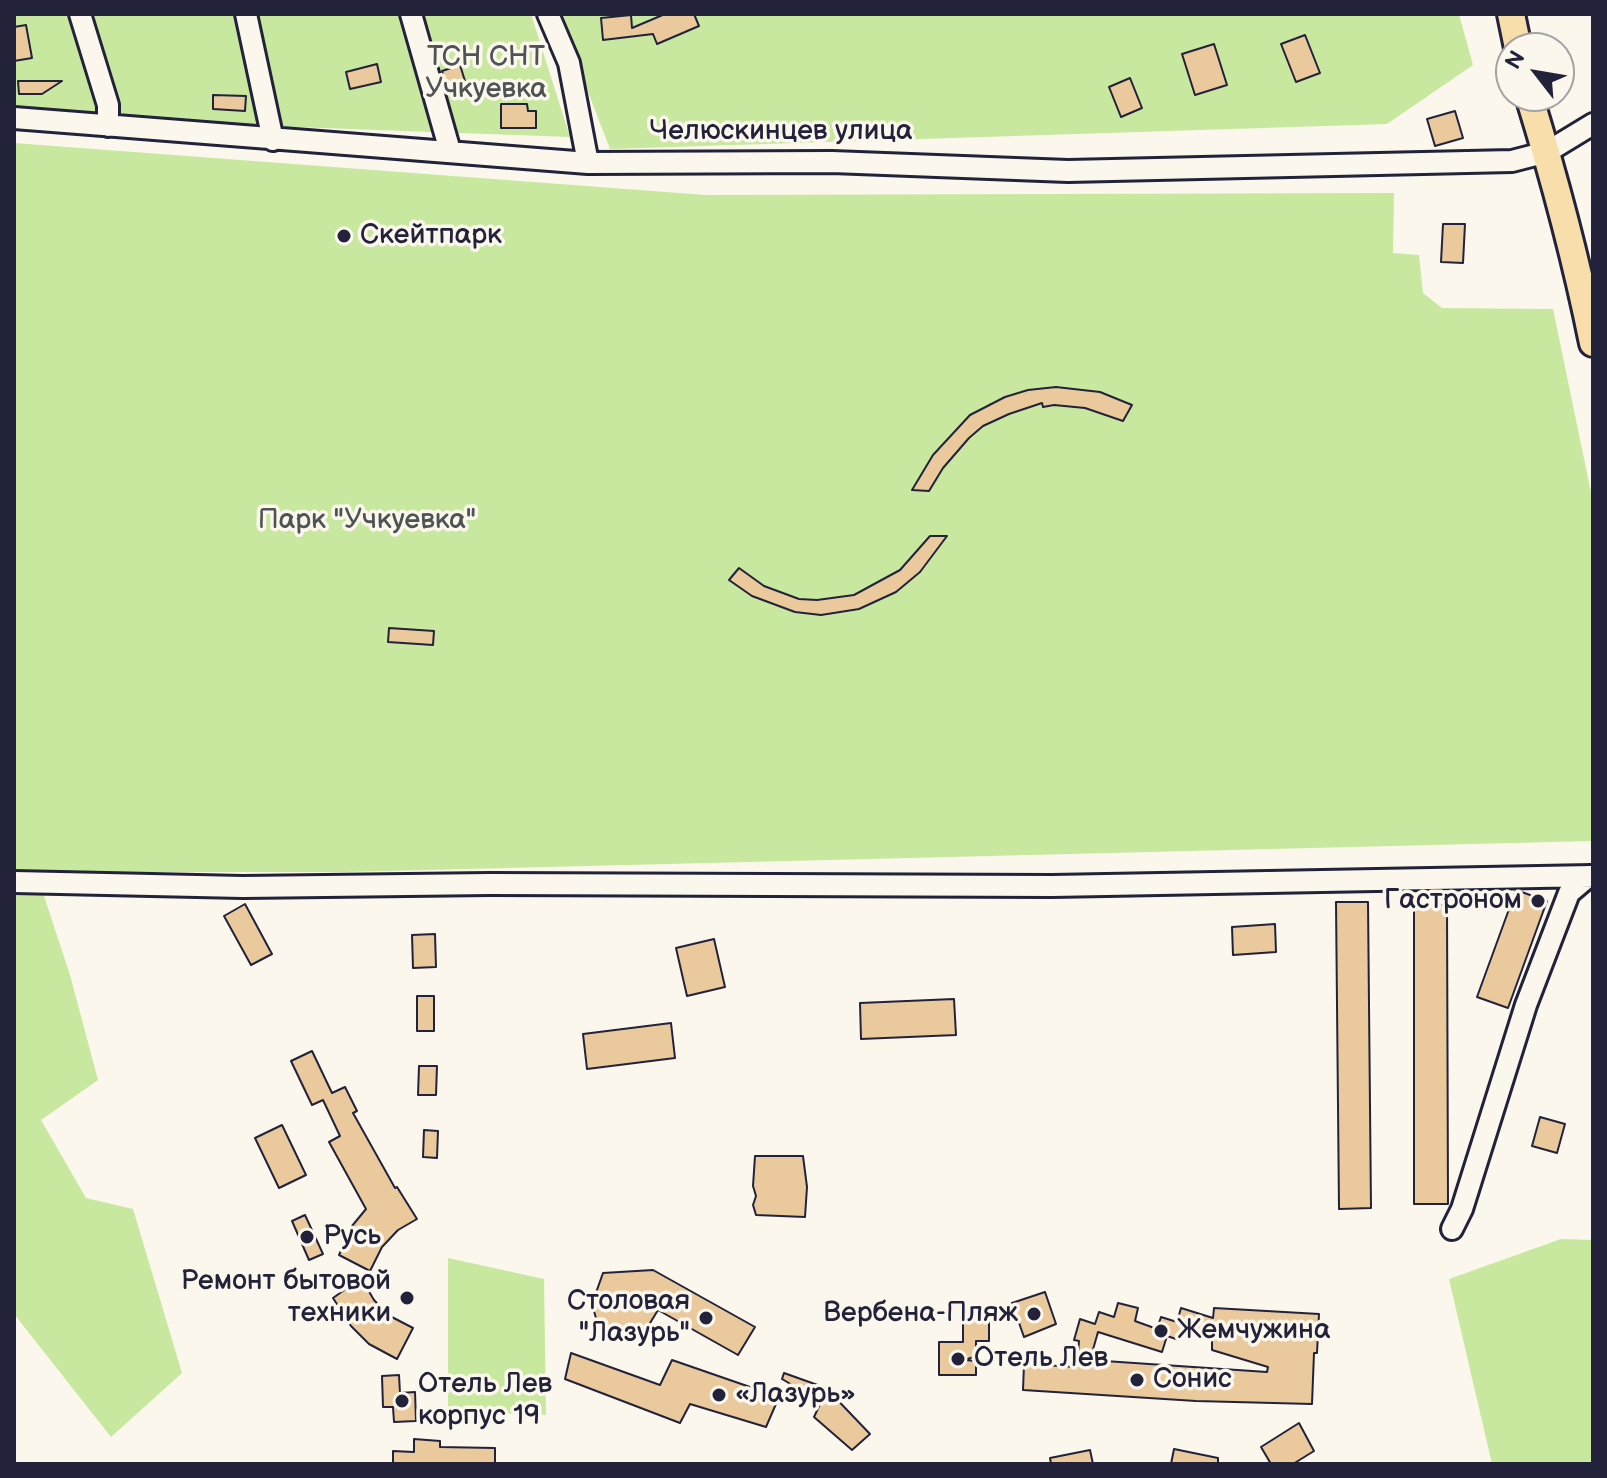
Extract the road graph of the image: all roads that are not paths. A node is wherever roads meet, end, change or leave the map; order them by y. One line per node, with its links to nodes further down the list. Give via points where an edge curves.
1 (80, 14): 8 (street, via 108,105)
2 (246, 14): 9 (street)
3 (411, 14): 10 (street)
4 (548, 14): 12 (street, via 569,63)
5 (1534, 112): 11 (main road)
6 (14, 118): 8 (street, Челюскинцев улица)
7 (1593, 124): 11 (street, Челюскинцев улица)
8 (108, 126): 9 (street, Челюскинцев улица)
9 (273, 140): 10 (street, Челюскинцев улица)
10 (450, 151): 12 (street, Челюскинцев улица)
11 (1547, 152): 12 (street, Челюскинцев улица, via 1474,163 1068,171 832,162); 13 (main road)
12 (588, 163)
13 (1593, 343)
14 (1591, 876): 15 (street, via 1052,886 243,887); 16 (street, via 1569,893)
15 (14, 882)
16 (1452, 1229)

